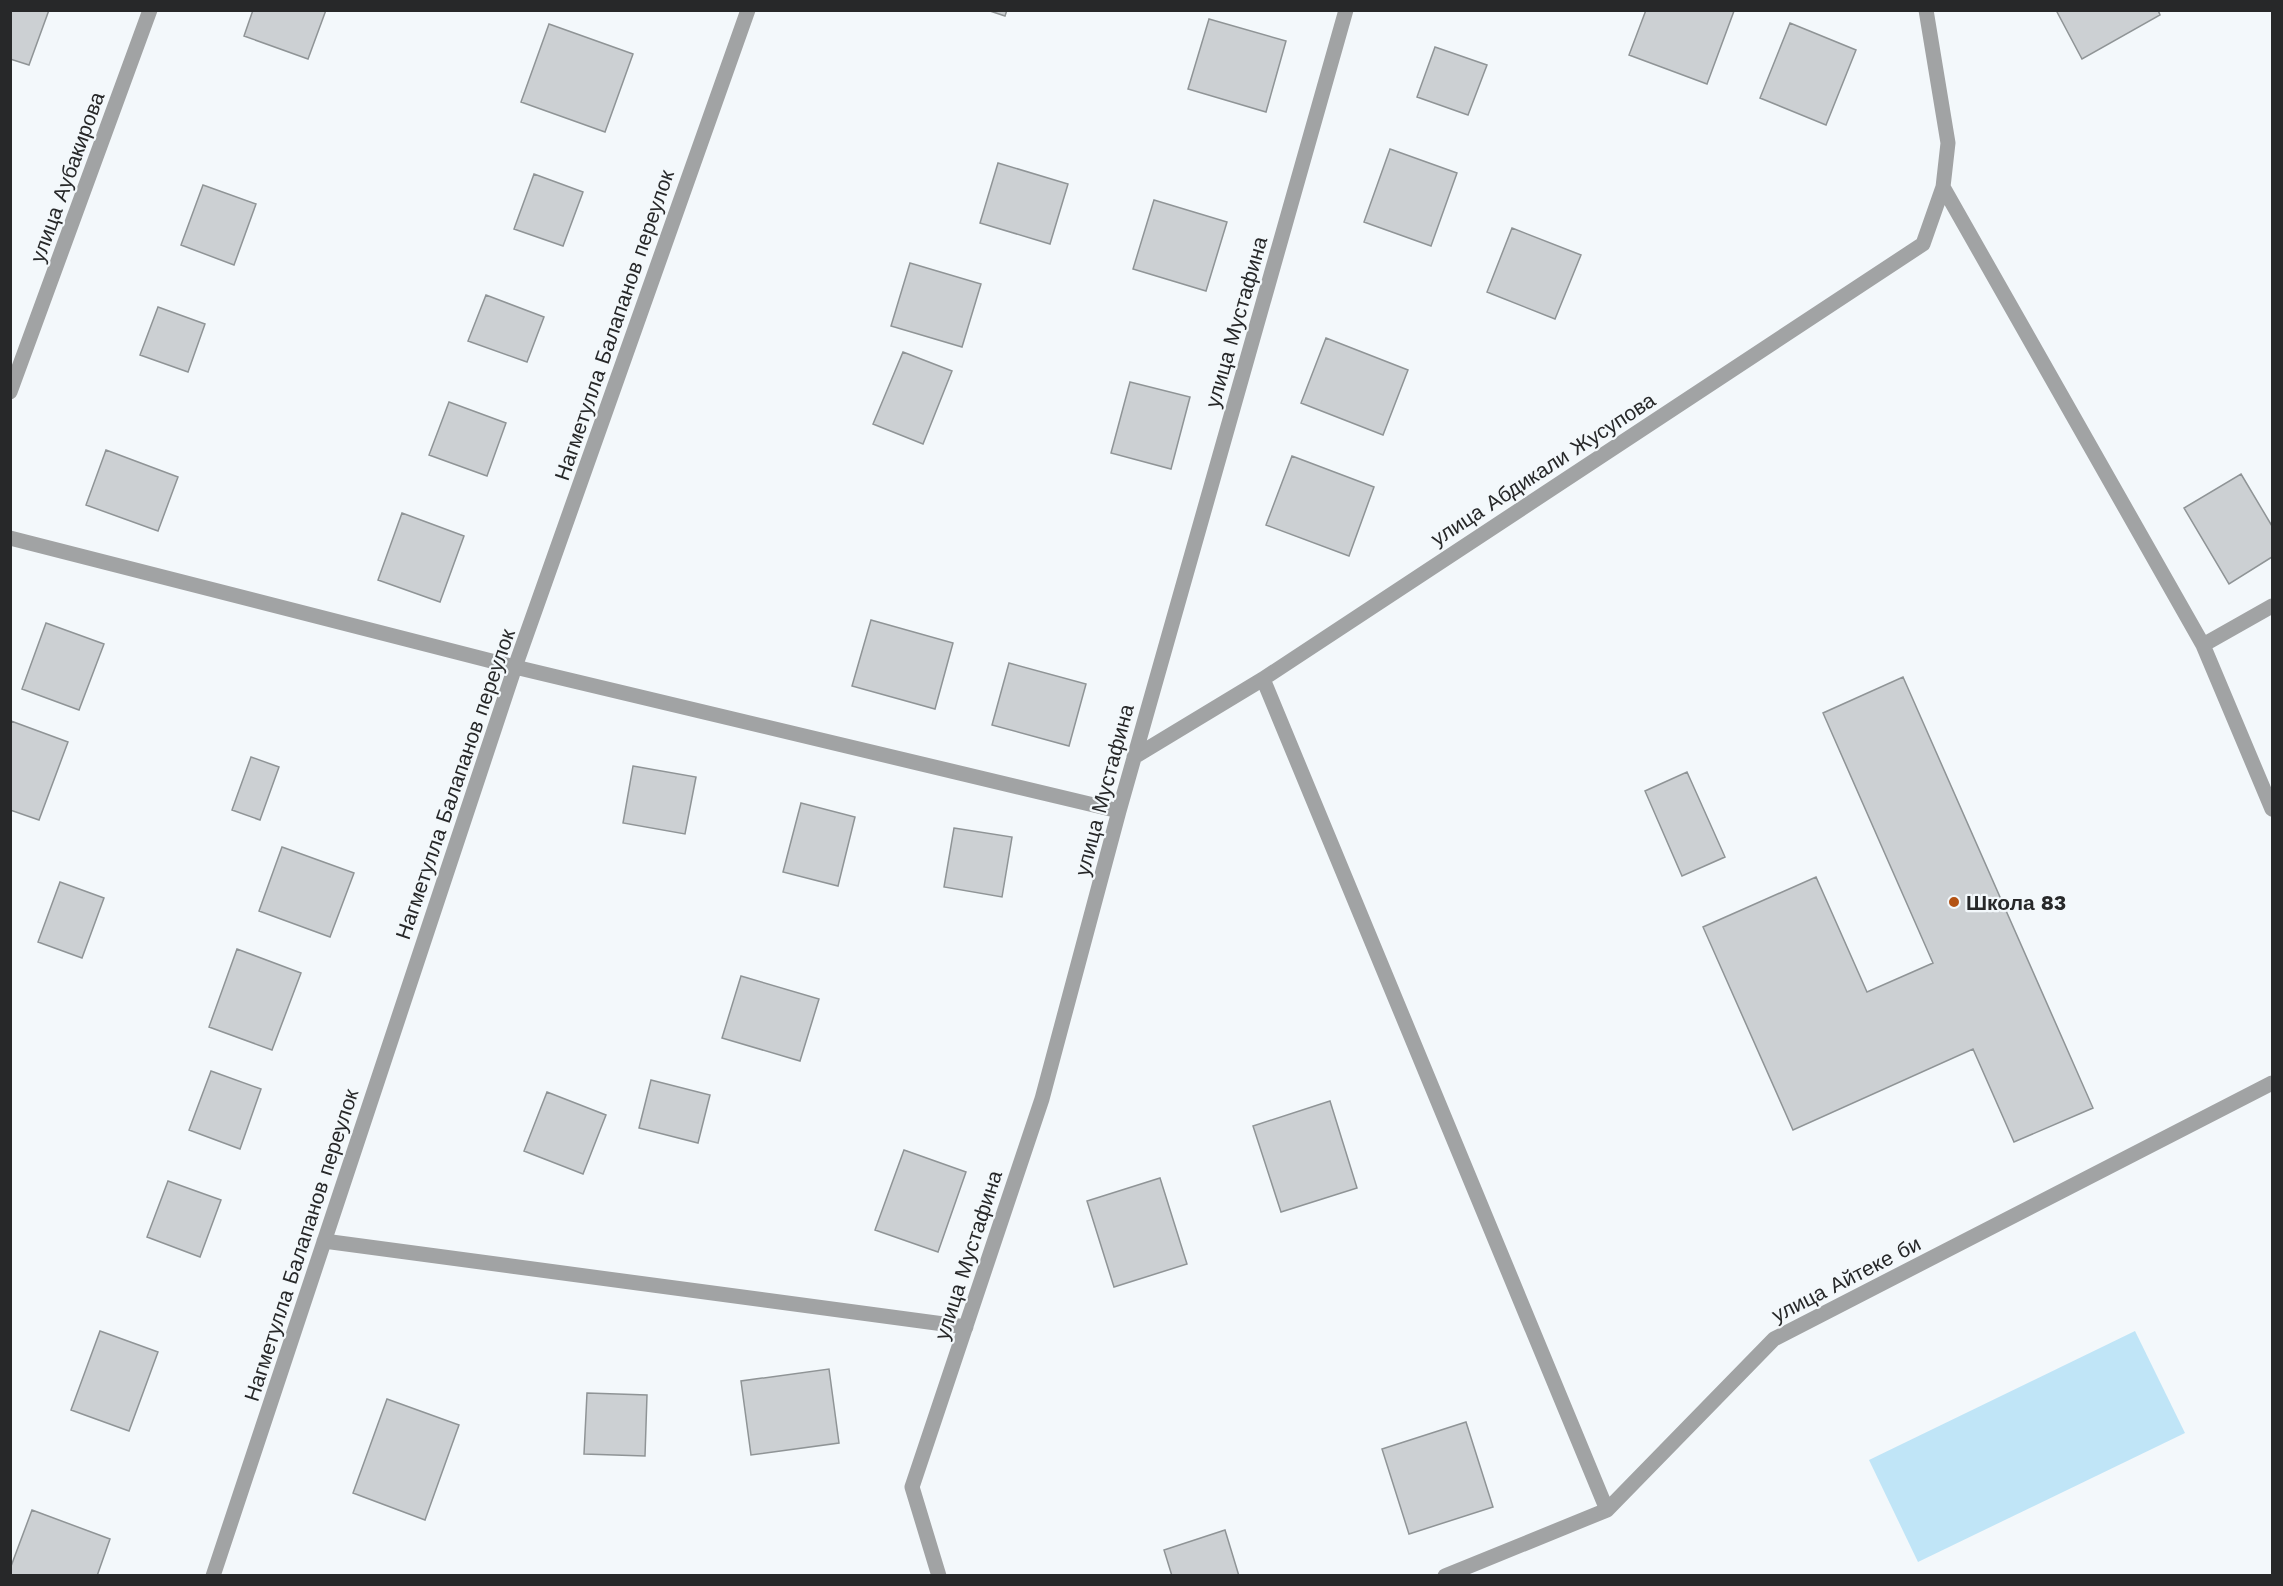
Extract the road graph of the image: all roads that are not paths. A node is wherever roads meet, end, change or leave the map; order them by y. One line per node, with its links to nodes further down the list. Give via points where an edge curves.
1 (150, 10): 6 (street, улица Аубакирова)
2 (748, 10): 10 (street, Нагметулла Балапанов переулок)
3 (1346, 10): 12 (street, улица Мустафина)
4 (1926, 10): 5 (street, улица Абдикали Жусупова, via 1948,143)
5 (1943, 187): 9 (street); 11 (street, улица Абдикали Жусупова, via 1923,244)
6 (10, 392)
7 (10, 538): 10 (street)
8 (2272, 606): 9 (street)
9 (2203, 645): 13 (street)
10 (515, 667): 14 (street); 16 (street, Нагметулла Балапанов переулок)
11 (1263, 679): 12 (street, улица Абдикали Жусупова); 18 (street)
12 (1134, 757): 14 (street, улица Мустафина)
13 (2272, 809)
14 (1119, 811): 17 (street, улица Мустафина, via 1042,1099)
15 (2272, 1083): 18 (street, улица Айтеке би, via 1774,1339)
16 (324, 1241): 17 (street); 19 (street, Нагметулла Балапанов переулок)
17 (966, 1327): 20 (street, улица Мустафина, via 912,1487)
18 (1606, 1510): 21 (street, улица Айтеке би)
19 (213, 1575)
20 (939, 1575)
21 (1445, 1575)

